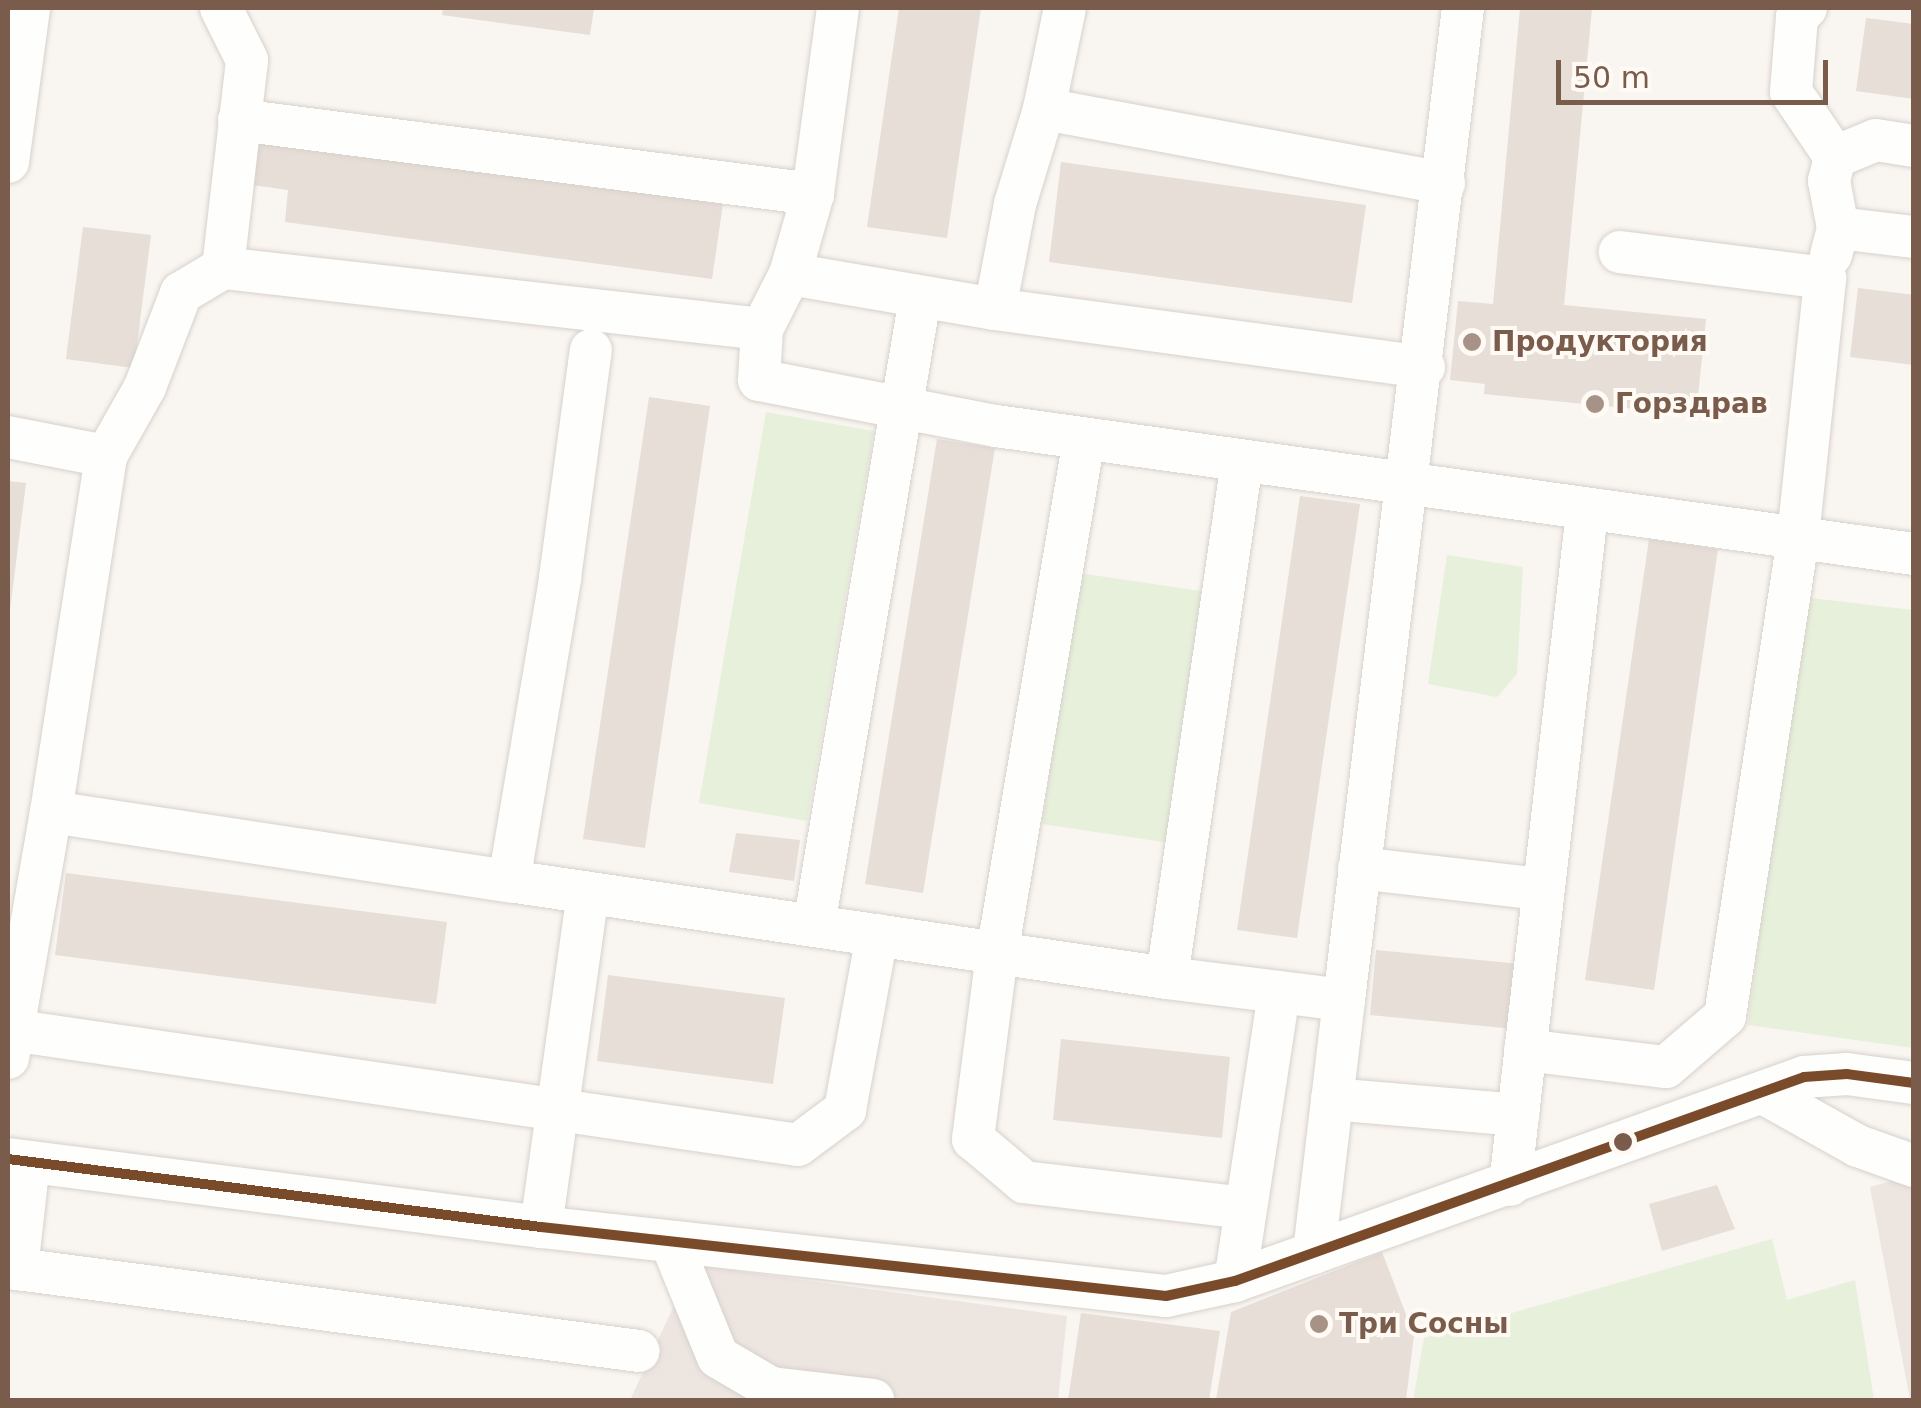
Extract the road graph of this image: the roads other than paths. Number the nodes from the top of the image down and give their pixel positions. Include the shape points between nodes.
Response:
1 (28, 8) edge
2 (221, 8) edge
3 (838, 8) edge
4 (1065, 8) edge
5 (1463, 8) edge
6 (1806, 8) edge
7 (1044, 109) junction
8 (239, 120) junction
9 (1914, 146) edge
10 (1835, 157) junction
11 (8, 162) edge
12 (1444, 183) junction
13 (813, 194) junction
14 (1838, 228) junction
15 (1914, 238) edge
16 (1620, 252) dead end
17 (223, 268) junction
18 (790, 274) junction
19 (1825, 278) junction
20 (920, 298) junction
21 (995, 309) junction
22 (762, 329) junction
23 (591, 350) dead end
24 (1424, 367) junction
25 (902, 408) junction
26 (8, 437) edge
27 (1084, 439) junction
28 (106, 456) junction
29 (1242, 462) junction
30 (1404, 485) junction
31 (1587, 512) junction
32 (1798, 537) junction
33 (1914, 554) edge
34 (51, 812) junction
35 (1358, 868) junction
36 (509, 881) junction
37 (1540, 889) junction
38 (588, 894) junction
39 (814, 925) junction
40 (877, 935) junction
41 (997, 954) junction
42 (1167, 978) junction
43 (1279, 992) junction
44 (1344, 1000) junction
45 (9, 1044) edge
46 (1526, 1050) junction
47 (1914, 1083) edge
48 (1763, 1092) junction
49 (1332, 1099) junction
50 (557, 1108) junction
51 (1518, 1114) junction
52 (18, 1160) edge
53 (1914, 1166) edge
54 (1510, 1185) junction
55 (1244, 1208) junction
56 (540, 1227) junction
57 (671, 1242) junction
58 (1314, 1253) junction
59 (12, 1269) edge
60 (1235, 1282) junction
61 (639, 1350) dead end
62 (820, 1397) edge
63 (873, 1400) edge

1 - 11 street
2 - 8 street via 247,60
3 - 13 street
4 - 7 street
5 - 12 street
6 - 10 street via 1798,16 1791,92
7 - 12 street
7 - 21 street via 1015,204
8 - 13 street
8 - 17 street
9 - 10 street via 1876,140
10 - 14 street via 1828,181
12 - 24 street
13 - 18 street
14 - 15 street
14 - 19 street
16 - 19 street
17 - 22 street
17 - 28 street via 180,292 145,387
18 - 20 street
18 - 22 street
19 - 32 street
20 - 21 street
20 - 25 street
21 - 24 street
22 - 25 street via 760,380
23 - 36 street
24 - 30 street
25 - 27 street
25 - 39 street
26 - 28 street
27 - 29 street
27 - 41 street
28 - 34 street
29 - 30 street
29 - 42 street
30 - 31 street
30 - 35 street
31 - 32 street
31 - 37 street
32 - 33 street
32 - 46 street via 1725,1016 1666,1066
34 - 36 street
34 - 45 street
35 - 37 street
35 - 44 street
36 - 38 street
37 - 46 street
38 - 39 street
38 - 50 street
39 - 40 street
40 - 41 street
40 - 50 street via 846,1110 798,1145
41 - 42 street
41 - 55 street via 974,1139 1024,1182
42 - 43 street
43 - 44 street
43 - 55 street
44 - 49 street
45 - 50 street
46 - 51 street
47 - 48 street via 1847,1074 1804,1078
48 - 53 street via 1858,1146
48 - 54 street
49 - 51 street
49 - 58 street
50 - 56 street
51 - 54 street
52 - 56 street
52 - 59 street
54 - 58 street
55 - 60 street
56 - 57 street
57 - 60 street via 1166,1296
57 - 62 street via 718,1357 771,1388
58 - 60 street
59 - 61 street
62 - 63 street

